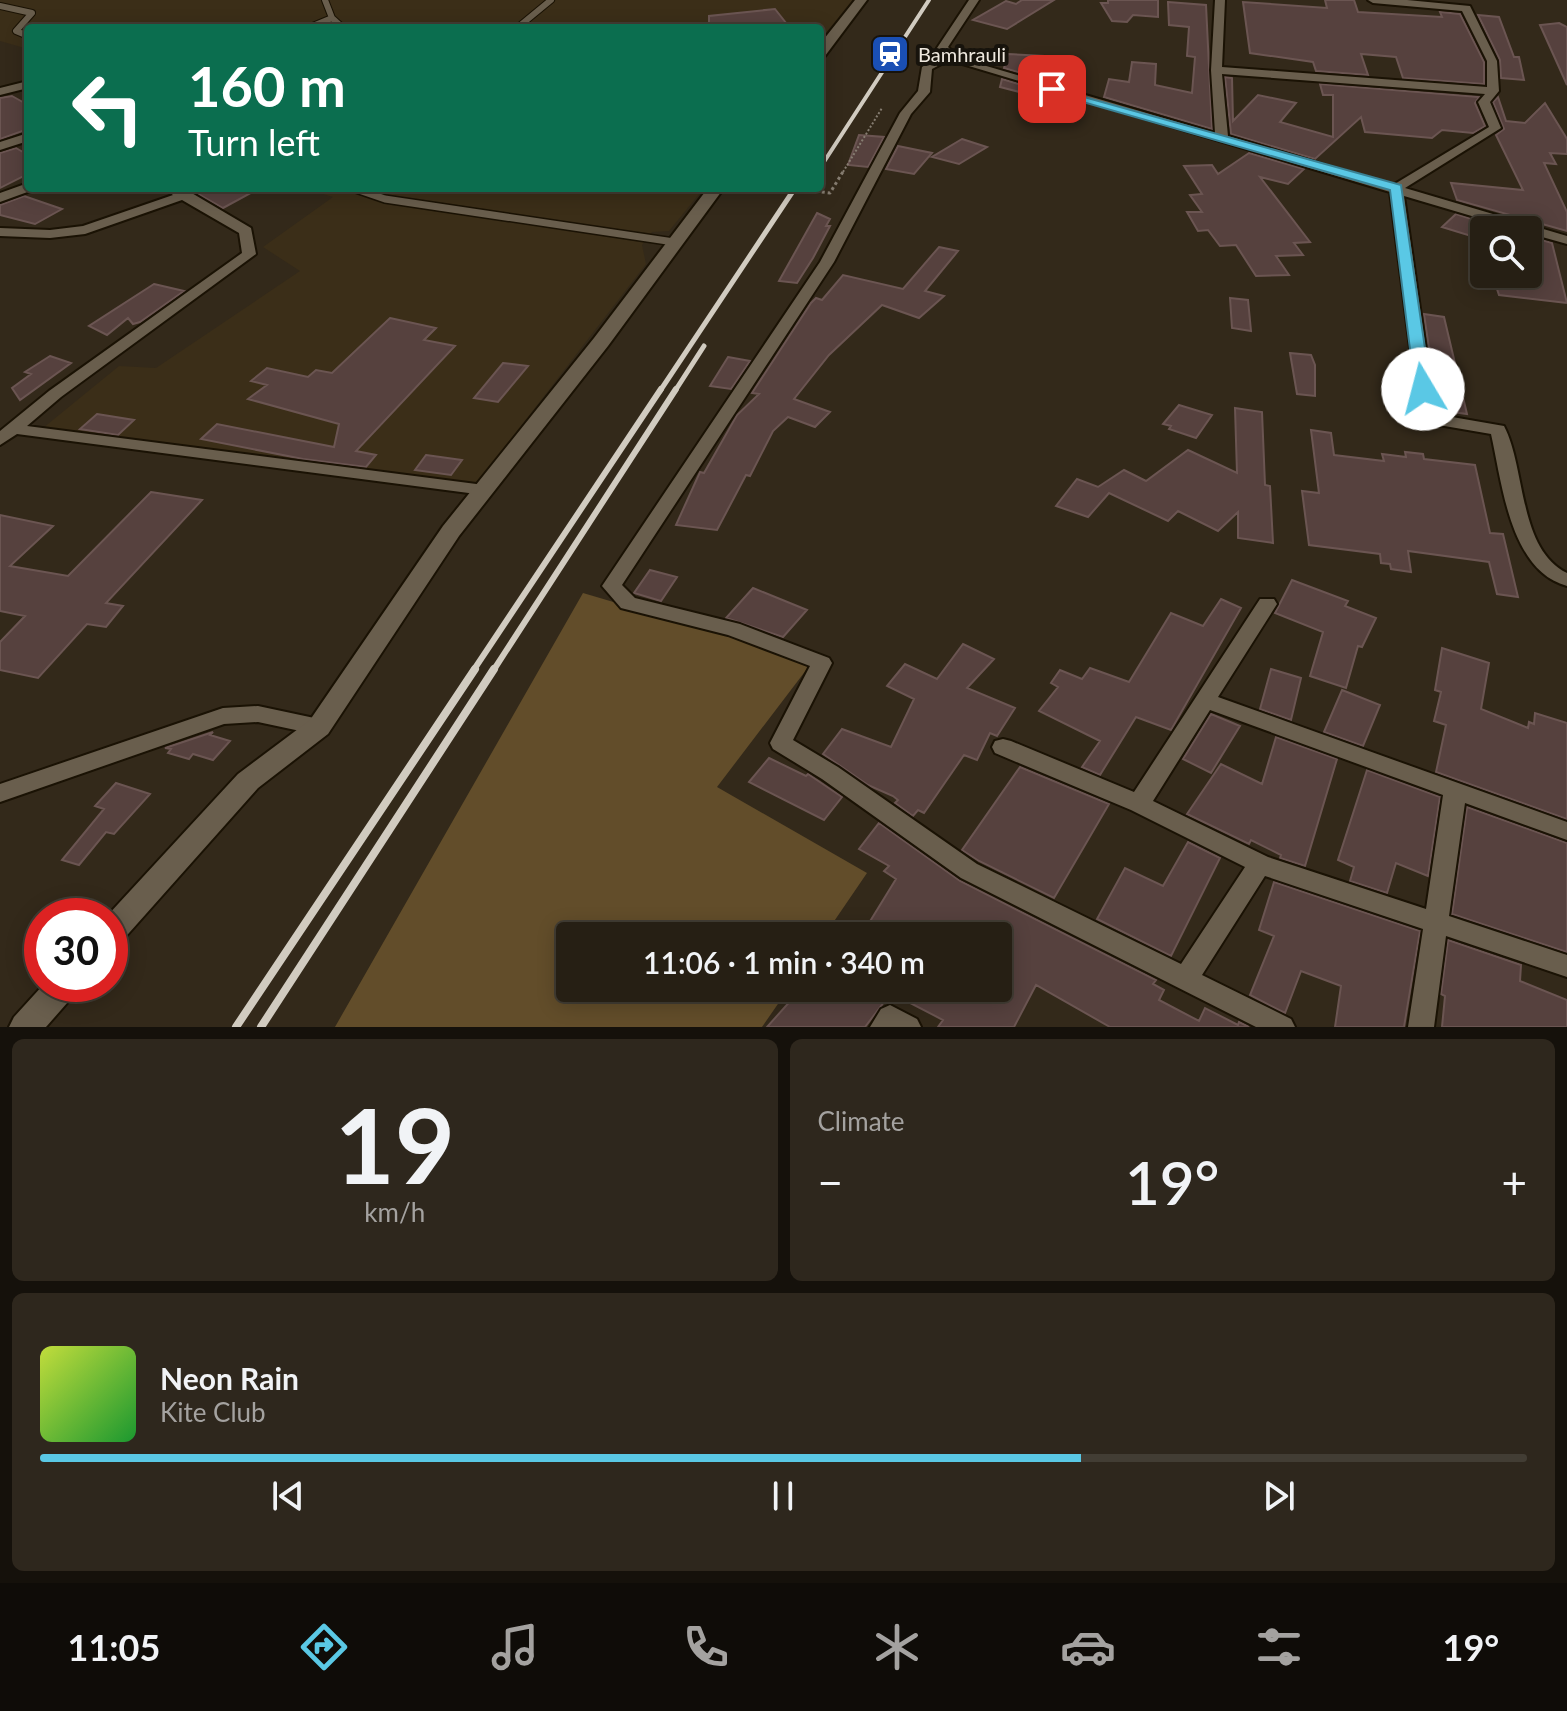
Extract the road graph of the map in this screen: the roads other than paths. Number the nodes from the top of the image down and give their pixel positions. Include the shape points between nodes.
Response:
1 (325, 0) edge
2 (551, 0) edge
3 (861, 0) edge
4 (974, 0) edge
5 (1220, 0) edge
6 (1373, 0) edge
7 (0, 6) edge
8 (332, 18) junction
9 (318, 24) edge
10 (339, 24) edge
11 (522, 24) edge
12 (24, 34) edge
13 (824, 48) edge
14 (950, 55) junction
15 (1216, 70) junction
16 (24, 85) edge
17 (1493, 91) junction
18 (0, 92) edge
19 (24, 138) edge
20 (1222, 140) junction
21 (0, 146) edge
22 (1396, 188) junction
23 (24, 189) edge
24 (175, 192) edge
25 (179, 192) edge
26 (365, 192) edge
27 (713, 192) edge
28 (0, 198) edge
29 (0, 232) edge
30 (1567, 240) edge
31 (674, 242) junction
32 (6, 435) edge
33 (484, 490) junction
34 (1567, 580) edge
35 (1267, 604) dead end
36 (1207, 701) junction
37 (319, 727) junction
38 (1003, 747) dead end
39 (1455, 791) junction
40 (0, 793) edge
41 (1139, 804) junction
42 (1567, 831) edge
43 (1260, 864) junction
44 (128, 913) edge
45 (1438, 921) junction
46 (1567, 966) edge
47 (1186, 978) junction
48 (48, 1002) edge
49 (25, 1027) edge
50 (883, 1027) edge
51 (908, 1027) edge
52 (1282, 1027) edge
53 (1421, 1027) edge

1 - 8 lane
2 - 11 lane
3 - 13 main road
4 - 14 street via 942,48
5 - 15 street
6 - 17 street via 1466,8 1492,61
7 - 12 lane via 32,13 16,31
8 - 9 lane
8 - 10 lane
14 - 20 street
14 - 47 street via 927,67 924,92 906,113 827,262 612,586 628,603 733,629 822,663 781,743 969,871
15 - 17 street
15 - 20 street
16 - 18 street
17 - 22 street via 1484,102 1495,128
19 - 21 street
20 - 22 street
22 - 30 street
22 - 34 street via 1427,418 1498,430 1529,540 1539,561
23 - 28 street
24 - 29 street via 85,230
25 - 32 street via 246,231 249,254
26 - 31 lane
27 - 31 main road
31 - 33 main road
32 - 33 street
33 - 37 main road
35 - 36 street
36 - 39 street
36 - 41 street
37 - 40 street via 258,714 223,716
37 - 44 main road via 248,781
38 - 41 street
39 - 42 street
39 - 45 street
41 - 43 street
43 - 45 street
43 - 47 street
45 - 46 street
45 - 53 street
47 - 52 street
48 - 49 main road
50 - 51 street via 890,1017

